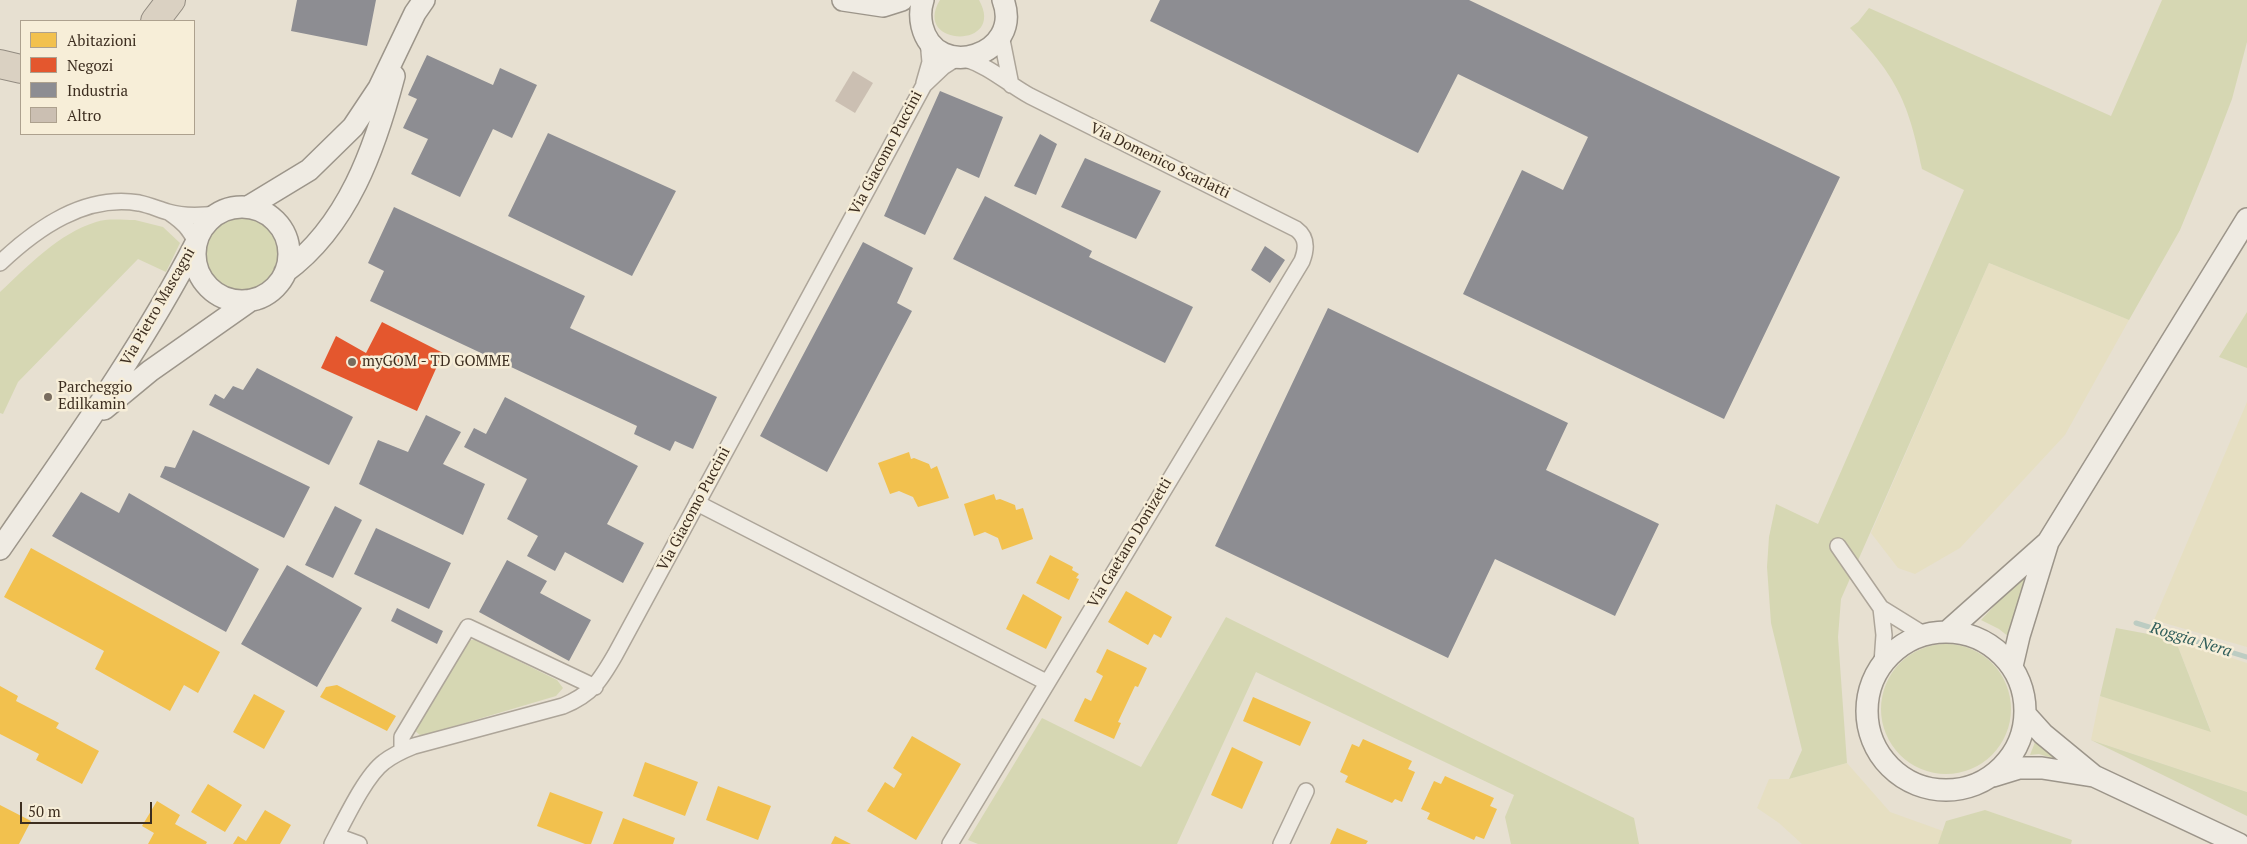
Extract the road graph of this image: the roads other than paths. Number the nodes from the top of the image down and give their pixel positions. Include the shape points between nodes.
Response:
1 (172, 0) edge
2 (424, 0) edge
3 (842, 0) edge
4 (923, 0) edge
5 (1005, 2) edge
6 (892, 3) edge
7 (156, 20) edge
8 (404, 34) junction
9 (1001, 35) junction
10 (925, 36) junction
11 (960, 58) junction
12 (0, 64) edge
13 (20, 69) edge
14 (924, 85) junction
15 (1011, 86) junction
16 (248, 207) junction
17 (169, 212) junction
18 (217, 214) junction
19 (2247, 220) edge
20 (1305, 241) joint
21 (196, 243) junction
22 (0, 263) edge
23 (285, 272) junction
24 (251, 300) junction
25 (88, 422) junction
26 (697, 503) junction
27 (2048, 542) junction
28 (1838, 546) dead end
29 (0, 550) edge
30 (1881, 608) junction
31 (1948, 631) junction
32 (1923, 634) junction
33 (1882, 662) junction
34 (2012, 666) junction
35 (1046, 682) junction
36 (595, 686) junction
37 (2025, 714) junction
38 (400, 752) junction
39 (1990, 776) junction
40 (2094, 776) junction
41 (1306, 791) dead end
42 (334, 840) edge
43 (358, 844) edge
44 (950, 844) edge
45 (1282, 844) edge
46 (2239, 844) edge

1 - 7 highway
2 - 8 main road
3 - 6 main road
4 - 10 main road via 920,19
5 - 9 main road via 1006,16
6 - 10 main road
8 - 16 main road via 379,88 353,127 309,170
8 - 23 main road via 386,105 361,174 335,221 304,258
9 - 11 main road via 982,54
9 - 15 street
10 - 11 main road via 936,49
10 - 14 street via 930,62
11 - 14 street, Via Giacomo Puccini via 943,67
11 - 15 street, Via Domenico Scarlatti via 983,64
12 - 13 highway
14 - 26 street, Via Giacomo Puccini
15 - 20 street, Via Domenico Scarlatti via 1296,229
16 - 18 main road via 236,207
16 - 23 main road via 273,218 282,230 288,243 289,258
17 - 18 street via 195,216
17 - 21 street via 191,230
17 - 22 street via 126,202 89,205 57,219
18 - 21 main road via 204,226
19 - 27 main road
20 - 35 street, Via Gaetano Donizetti via 1302,260
21 - 24 main road via 195,259 199,274 208,287 235,301
21 - 25 main road, Via Pietro Mascagni via 152,324
23 - 24 main road via 265,295
24 - 25 main road, Via Pietro Mascagni via 150,371
25 - 29 main road, Via Pietro Mascagni
26 - 35 street
26 - 36 street, Via Giacomo Puccini
27 - 31 main road
27 - 34 main road
28 - 30 street
30 - 32 street
30 - 33 street
31 - 32 main road
31 - 34 main road via 1973,636 1995,648
32 - 33 main road via 1900,645
33 - 39 main road via 1871,685 1866,710 1870,734 1880,756 1898,774 1919,786 1944,790 1968,787
34 - 37 main road via 2022,689
35 - 44 street, Via Gaetano Donizetti
36 - 38 street, Via Giacomo Puccini via 563,706
36 - 38 street via 468,627 402,737
37 - 39 main road via 2020,738 2008,760
37 - 40 main road via 2043,734
38 - 42 street, Via Giacomo Puccini via 382,763 369,780
39 - 40 main road via 2019,768
40 - 46 main road
41 - 45 street
42 - 43 street

